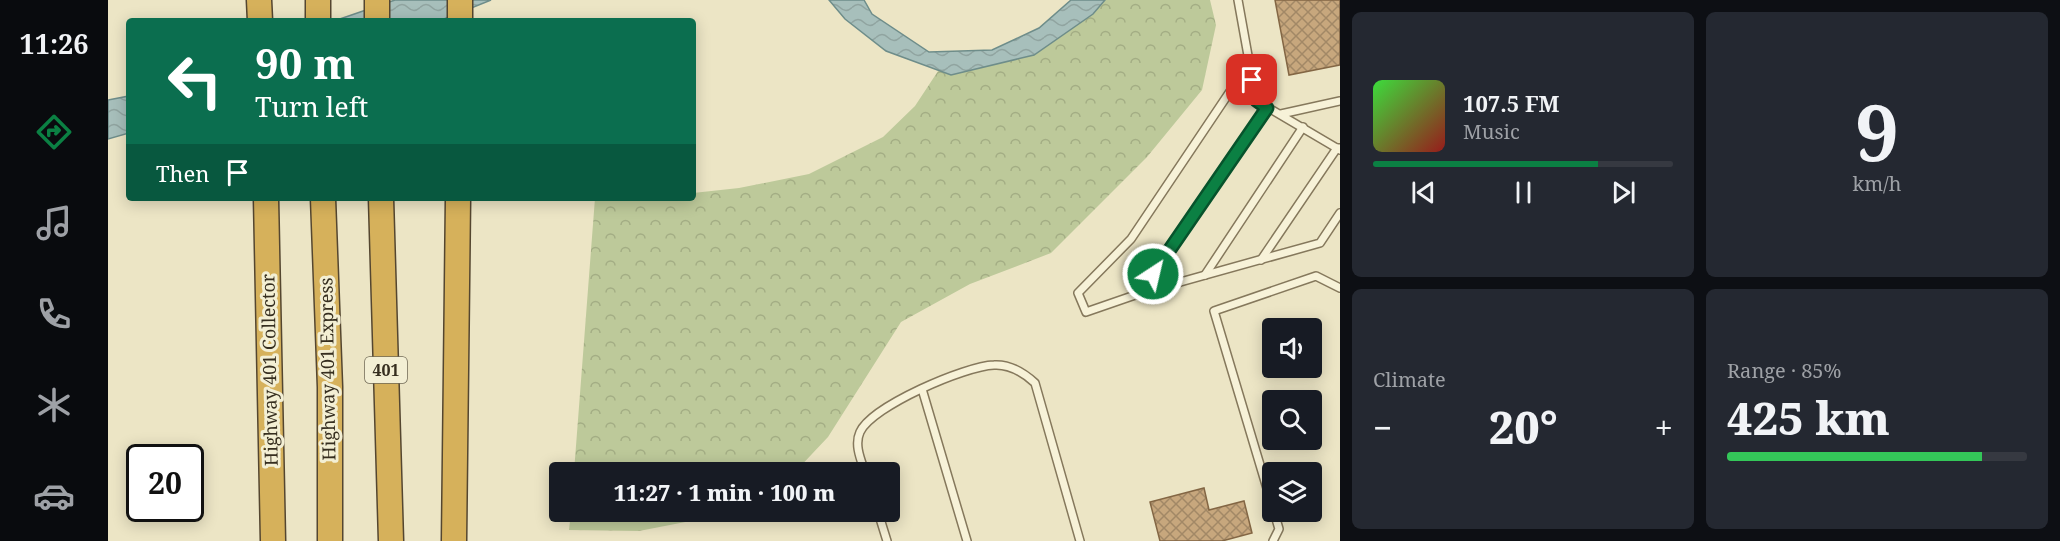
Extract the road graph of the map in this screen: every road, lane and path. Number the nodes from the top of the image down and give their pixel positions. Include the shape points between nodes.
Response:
1 (259, 0) edge
2 (318, 0) edge
3 (376, 0) edge
4 (460, 0) edge
5 (1238, 0) edge
6 (260, 18) edge
7 (318, 18) edge
8 (377, 18) edge
9 (460, 18) edge
10 (1256, 100) junction
11 (1340, 101) edge
12 (1267, 108) junction
13 (1281, 114) junction
14 (1303, 127) junction
15 (1339, 149) edge
16 (266, 201) edge
17 (323, 201) edge
18 (381, 201) edge
19 (458, 201) edge
20 (1340, 213) edge
21 (1261, 260) junction
22 (1205, 276) junction
23 (1340, 288) edge
24 (1141, 293) junction
25 (922, 389) junction
26 (863, 462) edge
27 (1262, 472) edge
28 (881, 522) edge
29 (1278, 522) edge
30 (273, 541) edge
31 (330, 541) edge
32 (390, 541) edge
33 (454, 541) edge
34 (887, 541) edge
35 (967, 541) edge
36 (1080, 541) edge
37 (1273, 541) edge

1 - 6 highway
2 - 7 highway
3 - 8 highway
4 - 9 highway
5 - 10 lane
10 - 12 lane
10 - 24 lane via 1233,87 1131,239 1078,293 1086,312
11 - 13 lane
12 - 13 lane
12 - 24 lane
13 - 14 lane
14 - 15 lane
14 - 22 lane
15 - 21 lane
16 - 30 highway, Highway 401 Collector
17 - 31 highway, Highway 401 Express via 330,387
18 - 32 highway, 401
19 - 33 highway
20 - 21 lane via 1320,243
21 - 22 lane
22 - 24 lane
23 - 27 lane via 1316,276 1214,311
25 - 26 lane via 883,409 865,424 857,445
25 - 35 lane
25 - 36 lane via 995,364 1021,372 1035,383
28 - 34 lane
29 - 37 lane via 1280,529

